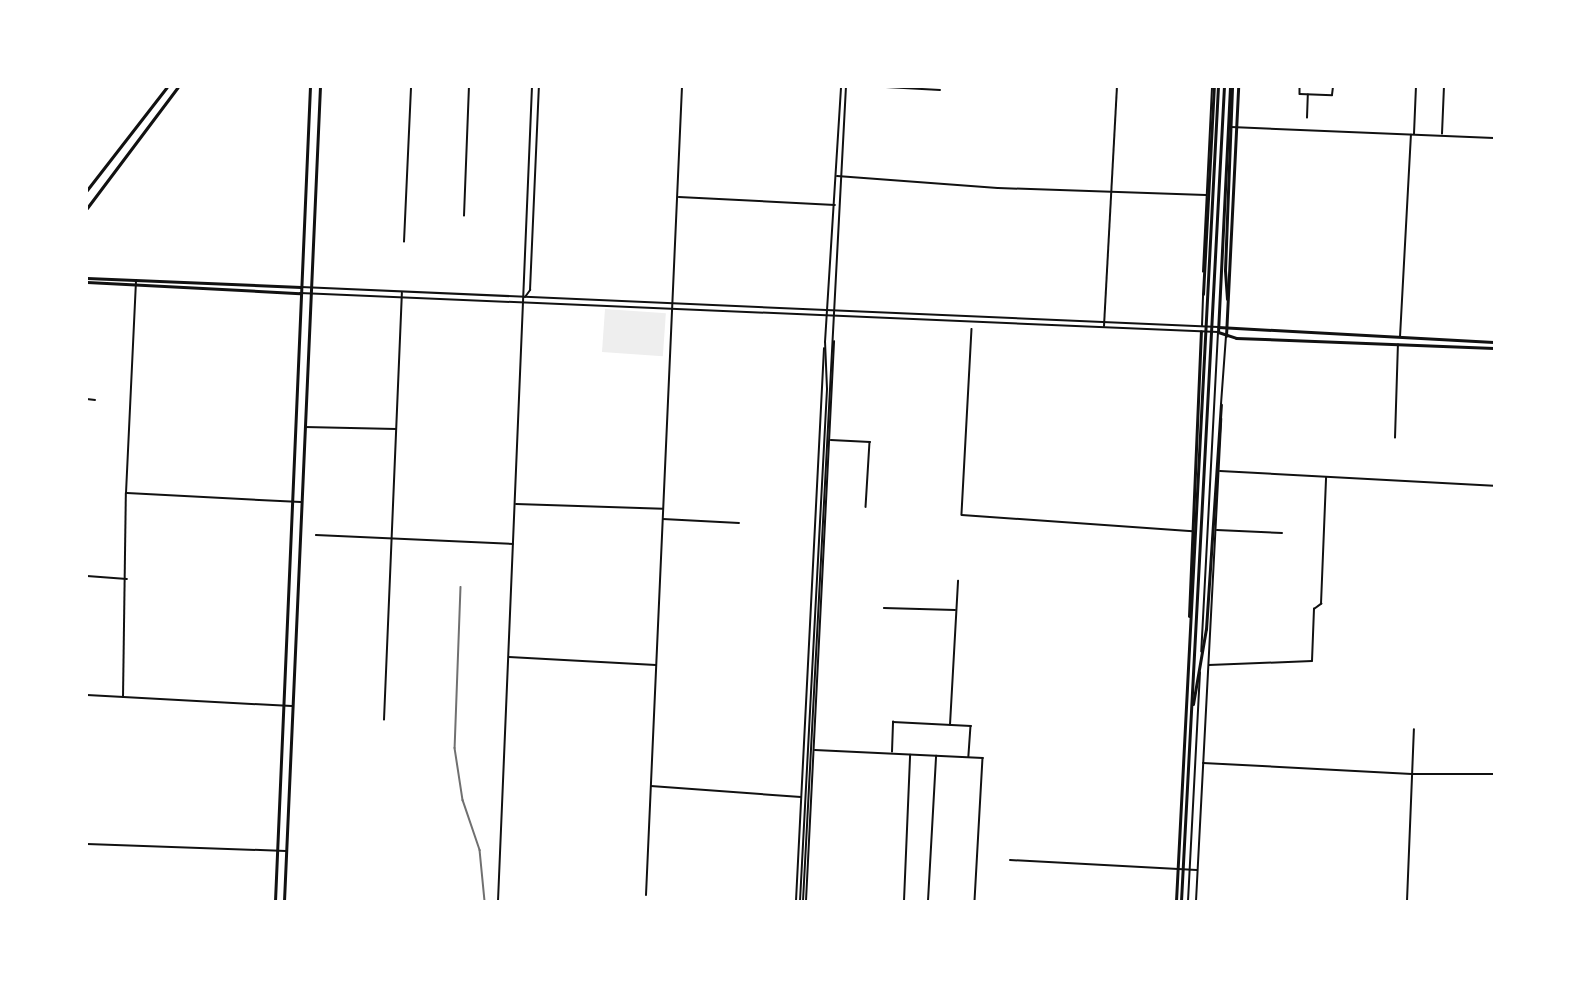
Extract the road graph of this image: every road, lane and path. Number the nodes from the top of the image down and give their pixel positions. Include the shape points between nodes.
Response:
1 (166, 87) edge
2 (178, 87) edge
3 (310, 87) edge
4 (320, 87) edge
5 (411, 87) edge
6 (469, 87) edge
7 (532, 87) edge
8 (538, 87) edge
9 (682, 87) edge
10 (841, 87) edge
11 (846, 87) edge
12 (886, 87) edge
13 (1117, 87) edge
14 (1215, 87) edge
15 (1224, 87) edge
16 (1231, 87) edge
17 (1238, 87) edge
18 (1300, 87) edge
19 (1333, 87) edge
20 (1416, 87) edge
21 (1444, 87) edge
22 (940, 90) dead end
23 (1308, 94) junction
24 (1307, 118) dead end
25 (1228, 127) junction
26 (1238, 128) junction
27 (1413, 135) junction
28 (1442, 136) junction
29 (1494, 138) edge
30 (839, 177) junction
31 (87, 190) edge
32 (1111, 191) junction
33 (1206, 195) junction
34 (1225, 195) junction
35 (678, 197) junction
36 (835, 205) junction
37 (87, 208) edge
38 (464, 216) dead end
39 (404, 242) dead end
40 (87, 280) edge
41 (136, 282) junction
42 (300, 287) junction
43 (311, 290) junction
44 (300, 293) junction
45 (402, 294) junction
46 (1203, 294) junction
47 (525, 299) junction
48 (1227, 299) junction
49 (672, 306) junction
50 (829, 309) junction
51 (837, 309) junction
52 (826, 316) junction
53 (836, 317) junction
54 (1104, 324) junction
55 (1218, 327) junction
56 (972, 329) dead end
57 (1202, 329) junction
58 (1226, 330) junction
59 (1218, 332) junction
60 (1226, 336) junction
61 (1400, 338) junction
62 (825, 342) junction
63 (1494, 342) edge
64 (1398, 344) junction
65 (1494, 348) edge
66 (87, 399) edge
67 (95, 400) dead end
68 (1221, 404) junction
69 (304, 427) junction
70 (397, 429) junction
71 (1395, 438) dead end
72 (829, 440) junction
73 (1220, 471) junction
74 (1326, 476) junction
75 (1494, 486) edge
76 (126, 493) junction
77 (292, 502) junction
78 (301, 502) junction
79 (516, 504) junction
80 (866, 507) dead end
81 (663, 509) junction
82 (663, 519) junction
83 (739, 523) dead end
84 (1208, 529) junction
85 (1216, 530) junction
86 (1282, 533) dead end
87 (316, 535) dead end
88 (392, 538) junction
89 (514, 544) junction
90 (87, 576) edge
91 (127, 579) junction
92 (958, 581) dead end
93 (884, 608) dead end
94 (956, 610) junction
95 (1190, 630) junction
96 (509, 657) junction
97 (656, 665) junction
98 (1209, 665) junction
99 (87, 695) edge
100 (123, 697) junction
101 (283, 706) junction
102 (292, 706) junction
103 (1191, 715) junction
104 (384, 720) dead end
105 (950, 725) junction
106 (1414, 729) dead end
107 (812, 749) junction
108 (892, 753) junction
109 (910, 754) junction
110 (937, 755) junction
111 (969, 757) junction
112 (1203, 763) junction
113 (1412, 774) junction
114 (1494, 774) edge
115 (651, 786) junction
116 (801, 796) junction
117 (87, 844) edge
118 (277, 851) junction
119 (286, 851) junction
120 (1010, 860) dead end
121 (1190, 870) junction
122 (1197, 870) junction
123 (646, 895) dead end
124 (274, 901) edge
125 (284, 901) edge
126 (498, 901) edge
127 (801, 901) edge
128 (904, 901) edge
129 (928, 901) edge
130 (975, 901) edge
131 (1176, 901) edge
132 (1181, 901) edge
133 (1188, 901) edge
134 (1196, 901) edge
135 (1407, 901) edge

1 - 31 main road
2 - 37 main road
3 - 42 main road
4 - 43 main road
5 - 39 street
6 - 38 street
7 - 47 street
8 - 47 street via 530,290
9 - 35 street
10 - 30 street
11 - 30 street
12 - 22 street
13 - 32 street
14 - 33 street
14 - 46 main road
14 - 95 main road
15 - 103 main road
16 - 25 main road
16 - 48 main road
17 - 26 main road
18 - 23 street via 1300,94
19 - 23 street via 1332,95
20 - 27 street
21 - 28 street
23 - 24 street
25 - 26 street
25 - 34 main road
26 - 27 street
26 - 48 main road
27 - 28 street
27 - 61 street
28 - 29 street
30 - 32 street
30 - 36 street
30 - 51 street
32 - 33 street
32 - 54 street
33 - 34 street
33 - 46 street
34 - 55 main road
35 - 36 street
35 - 49 street
36 - 50 street
40 - 41 main road
41 - 42 main road
41 - 44 main road
41 - 76 street
42 - 43 street
42 - 44 main road
43 - 44 street
43 - 45 street
43 - 69 main road
44 - 77 main road
45 - 47 street
45 - 70 street
46 - 57 street
47 - 49 street
47 - 79 street
48 - 58 main road
49 - 50 street
49 - 52 street
49 - 81 street
50 - 51 street
50 - 52 street
51 - 53 street
51 - 54 street
52 - 53 street
52 - 62 street
53 - 54 street
53 - 72 street
54 - 57 street
55 - 57 street
55 - 58 main road
55 - 59 main road
56 - 84 street via 962,515
57 - 59 street
57 - 95 main road via 1188,581
58 - 60 main road
58 - 61 main road
59 - 60 main road
59 - 84 street
60 - 64 main road
60 - 68 street
61 - 63 main road
62 - 116 street
62 - 127 street via 827,389
64 - 65 main road
64 - 71 street
66 - 67 street
68 - 73 street
68 - 103 main road via 1205,635
69 - 70 street
69 - 78 main road
70 - 88 street
72 - 80 street via 870,442
72 - 107 street
73 - 74 street
73 - 85 street
74 - 75 street
74 - 98 street via 1321,604 1314,609 1312,661
76 - 77 street
76 - 91 street
77 - 78 street
77 - 101 main road
78 - 102 main road
79 - 81 street
79 - 89 street
81 - 82 street
82 - 83 street
82 - 97 street
84 - 121 street
85 - 86 street
85 - 98 street
87 - 88 street
88 - 89 street
88 - 104 street
89 - 96 street
90 - 91 street
91 - 100 street
92 - 94 street
93 - 94 street
94 - 105 street
95 - 131 main road
96 - 97 street
96 - 126 street
97 - 115 street
98 - 112 street
99 - 100 street
100 - 101 street
101 - 102 street
101 - 118 main road
102 - 119 main road
103 - 132 main road
105 - 108 street via 893,722
105 - 111 street via 971,726
106 - 113 street
107 - 108 street
107 - 127 street
108 - 109 street
109 - 110 street
109 - 128 street
110 - 111 street
110 - 129 street
111 - 130 street via 983,758
112 - 113 street
112 - 122 street
113 - 114 street
113 - 135 street
115 - 116 street
115 - 123 street
116 - 127 street
117 - 118 street
118 - 119 street
118 - 124 main road
119 - 125 main road
120 - 121 street
121 - 122 street
121 - 133 street
122 - 134 street

